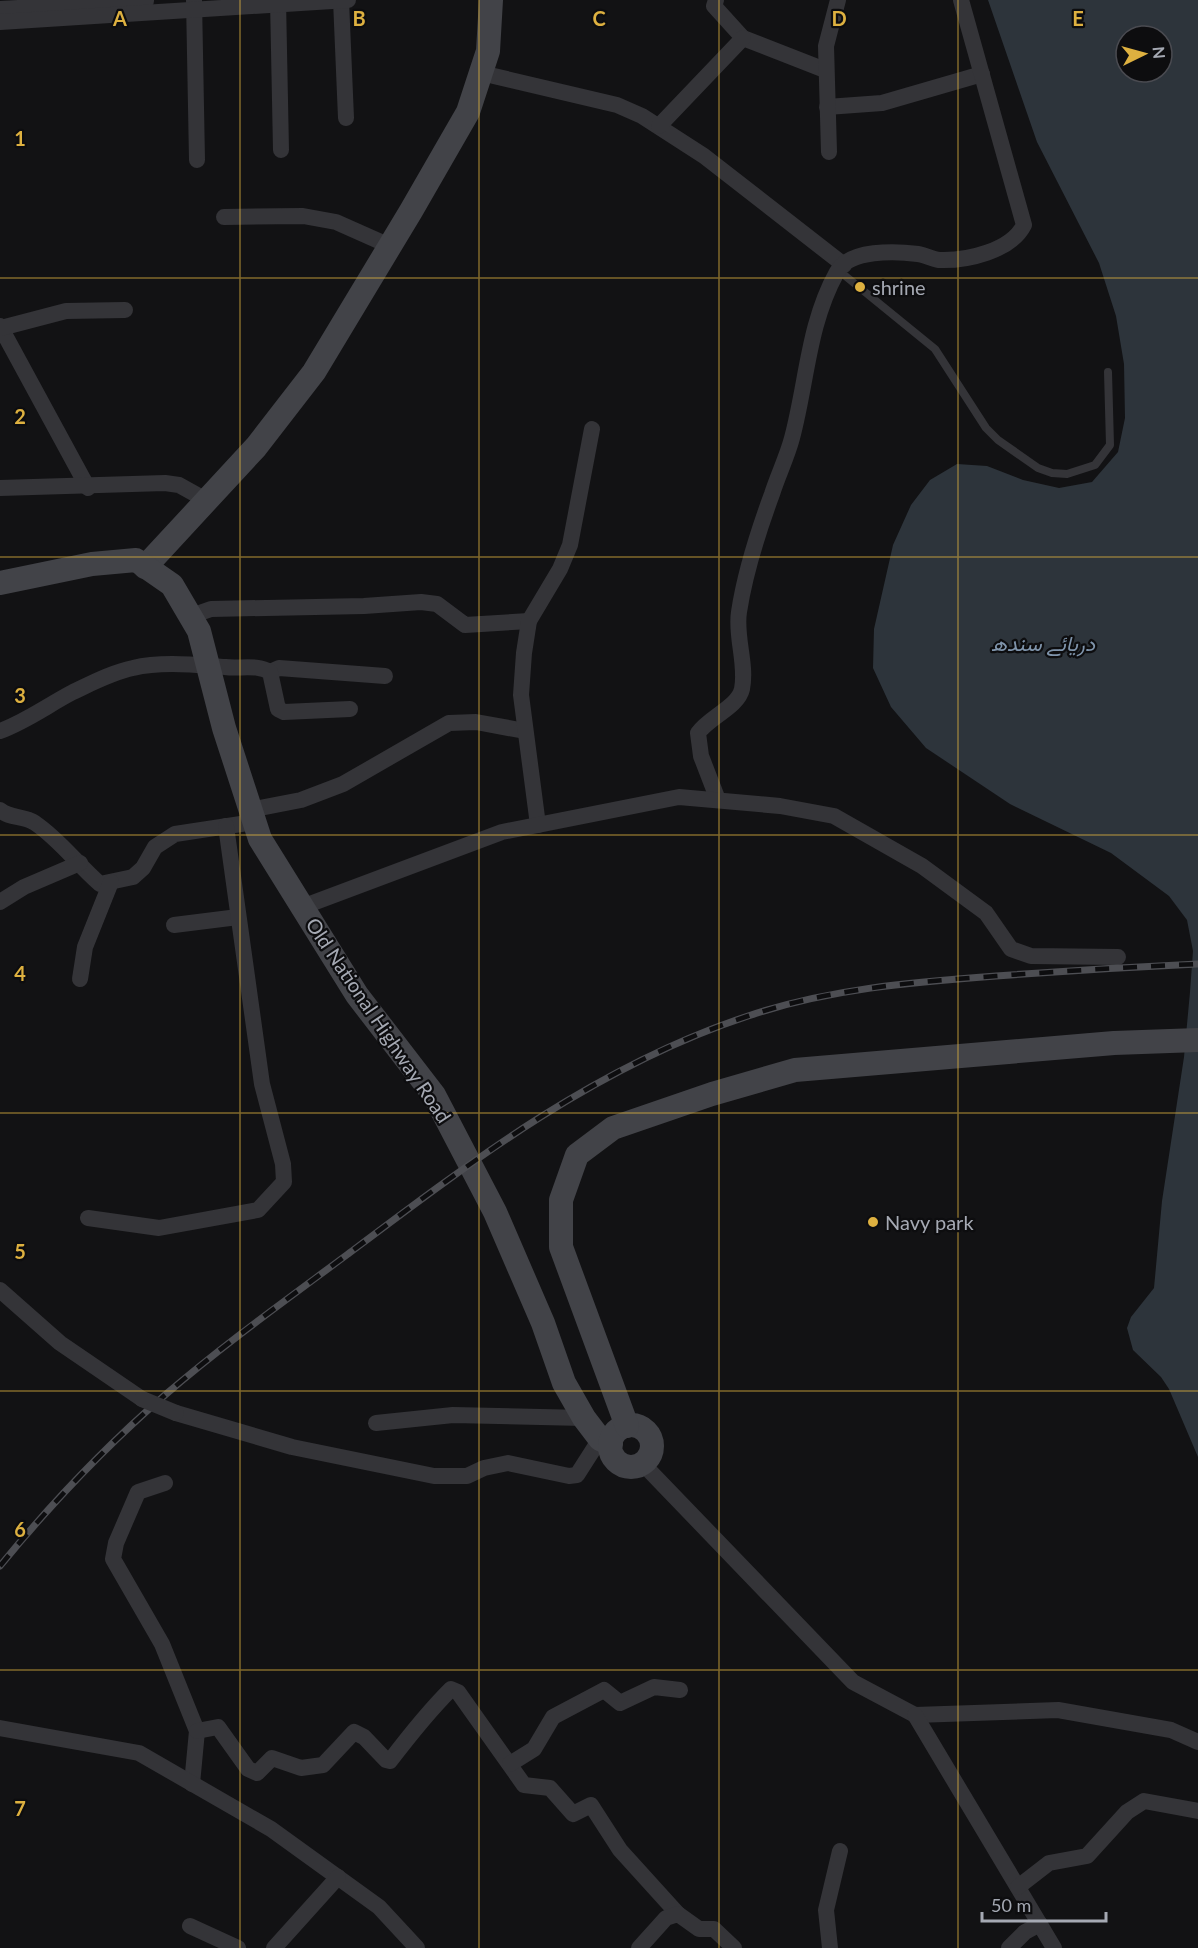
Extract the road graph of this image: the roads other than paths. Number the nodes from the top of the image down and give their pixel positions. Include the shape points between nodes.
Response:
1 (160, 0) edge
2 (341, 0) edge
3 (348, 0) edge
4 (491, 0) edge
5 (716, 0) edge
6 (838, 0) edge
7 (961, 0) edge
8 (277, 2) edge
9 (194, 4) edge
10 (0, 9) edge
11 (0, 22) edge
12 (743, 38) junction
13 (825, 70) junction
14 (481, 73) junction
15 (982, 74) junction
16 (827, 107) junction
17 (346, 118) dead end
18 (659, 126) junction
19 (281, 150) dead end
20 (829, 152) dead end
21 (197, 160) dead end
22 (224, 217) dead end
23 (390, 246) junction
24 (841, 268) junction
25 (125, 310) dead end
26 (0, 327) edge
27 (1108, 372) dead end
28 (592, 429) dead end
29 (0, 488) edge
30 (88, 488) junction
31 (206, 500) junction
32 (145, 567) junction
33 (0, 583) edge
34 (191, 616) junction
35 (529, 621) junction
36 (208, 666) junction
37 (270, 672) junction
38 (385, 676) dead end
39 (350, 709) dead end
40 (0, 731) edge
41 (525, 731) junction
42 (718, 800) junction
43 (0, 810) edge
44 (252, 816) junction
45 (538, 825) junction
46 (226, 826) junction
47 (80, 863) junction
48 (111, 882) junction
49 (0, 902) edge
50 (302, 906) junction
51 (238, 916) junction
52 (174, 925) dead end
53 (1118, 957) dead end
54 (81, 979) dead end
55 (1198, 1040) edge
56 (88, 1218) dead end
57 (0, 1290) edge
58 (584, 1418) junction
59 (376, 1423) dead end
60 (612, 1436) junction
61 (643, 1464) junction
62 (165, 1483) dead end
63 (680, 1690) dead end
64 (915, 1715) junction
65 (0, 1728) edge
66 (197, 1731) junction
67 (1198, 1742) edge
68 (510, 1764) junction
69 (192, 1784) junction
70 (1198, 1811) edge
71 (840, 1851) dead end
72 (338, 1877) junction
73 (1018, 1887) junction
74 (678, 1914) junction
75 (1040, 1924) junction
76 (190, 1926) dead end
77 (238, 1948) edge
78 (274, 1948) edge
79 (417, 1948) edge
80 (639, 1948) edge
81 (734, 1948) edge
82 (830, 1948) edge
83 (1009, 1948) edge
84 (1054, 1948) edge

1 - 10 street
2 - 3 street
2 - 8 street
2 - 17 street
4 - 14 main road via 488,51
5 - 12 street via 714,6
6 - 13 street via 826,46
7 - 15 street
8 - 9 street
8 - 19 street
9 - 11 street
9 - 21 street
12 - 13 street
12 - 18 street
13 - 16 street
14 - 18 street via 617,105
14 - 23 main road via 468,112
15 - 16 street via 882,103
15 - 24 street via 1024,225 1019,235 996,249 972,256 939,260 919,254 885,252 862,255
16 - 20 street
18 - 24 street via 704,156
22 - 23 street via 303,216 336,222
23 - 31 main road via 314,372 256,447
24 - 27 lane via 934,349 986,428 1038,468 1067,474 1095,465 1110,445
24 - 42 street via 809,347 792,439 749,567 738,615 742,690 731,705 707,720 698,733 701,756
25 - 26 street via 66,311
26 - 30 street
28 - 35 street via 570,545
29 - 30 street
30 - 31 street via 179,484
31 - 32 main road
32 - 33 main road, Old National Highway Road via 136,560 92,564
32 - 34 main road, Old National Highway Road via 172,585
34 - 35 street via 211,609 421,602 437,604 465,625
34 - 36 main road, Old National Highway Road via 200,631
35 - 41 street via 521,695
36 - 37 street via 262,667
36 - 40 street via 133,668 72,693 23,723
36 - 44 main road, Old National Highway Road
37 - 38 street via 279,668
37 - 39 street via 274,698 278,709 284,712
41 - 44 street via 476,722 449,723 343,784
41 - 45 street
42 - 45 street via 679,797
42 - 53 street via 834,816 922,866 986,913 1007,945 1020,953
43 - 47 street via 32,820
44 - 46 street
44 - 50 main road, Old National Highway Road via 260,839
45 - 50 street via 502,832
46 - 48 street via 175,834 155,847 133,877
46 - 51 street
47 - 48 street via 100,884
47 - 49 street
48 - 54 street via 85,948
50 - 58 main road, Old National Highway Road via 357,995 434,1095 451,1125 495,1212 564,1383
51 - 52 street
51 - 56 street via 262,1084 284,1182 258,1210 159,1228
55 - 60 main road via 1114,1043 795,1070 613,1128 577,1155 561,1200 561,1247
57 - 60 street, bridge via 60,1343 142,1399 292,1447 434,1476 467,1476 508,1463 569,1476 576,1475
58 - 59 street via 453,1415
58 - 60 main road, Old National Highway Road
60 - 61 main road via 613,1457 623,1466
60 - 61 main road via 642,1429 652,1442 652,1450
61 - 64 street via 853,1683
62 - 66 street via 138,1492 113,1559 162,1644
63 - 68 street via 654,1687 620,1703 604,1690 553,1717 534,1749
64 - 67 street via 1058,1710 1171,1730
64 - 73 street
65 - 69 street via 139,1753
66 - 68 street via 218,1727 248,1769 257,1773 272,1758 301,1768 323,1765 354,1732 390,1761 451,1689 458,1692
66 - 69 street
68 - 74 street via 524,1785 550,1788 573,1814 591,1805 620,1850
69 - 72 street via 272,1829
70 - 73 street via 1144,1801 1121,1817 1087,1856 1049,1863
71 - 82 street via 826,1910
72 - 78 street
72 - 79 street via 379,1907
73 - 75 street
74 - 80 street via 666,1918
74 - 81 street via 699,1929 714,1929
75 - 83 street
75 - 84 street
76 - 77 street

